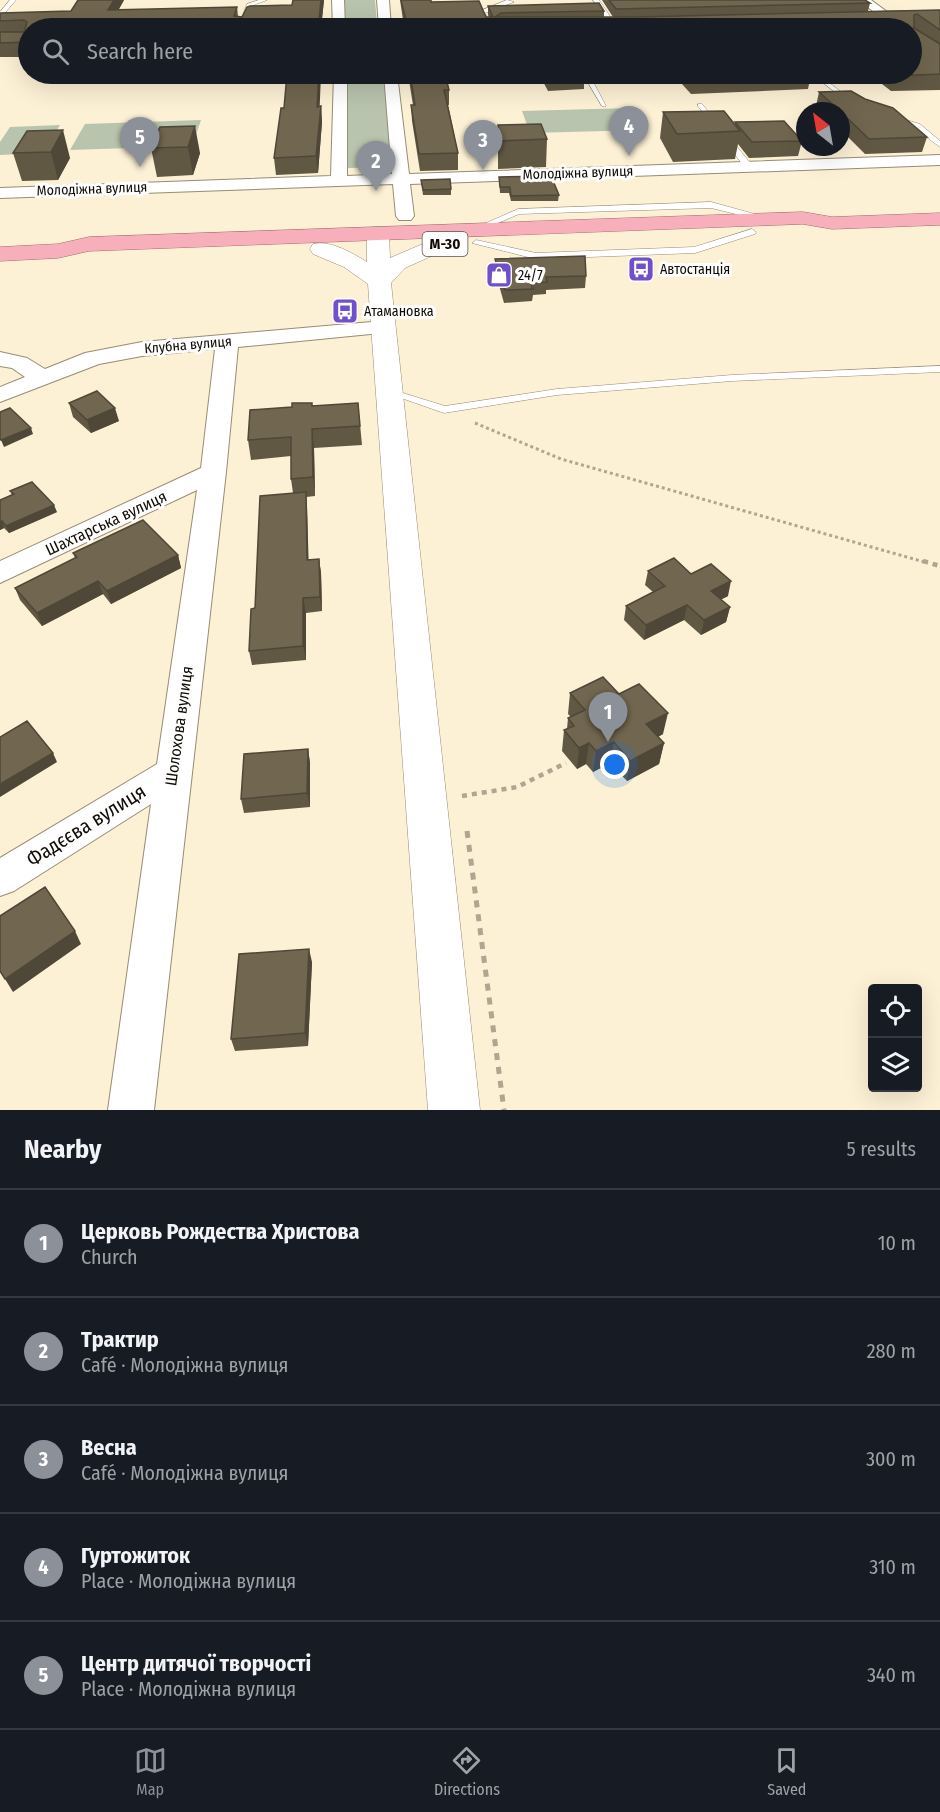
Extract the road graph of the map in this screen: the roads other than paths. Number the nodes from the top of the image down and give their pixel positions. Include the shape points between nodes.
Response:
1 (13, 0) edge
2 (264, 0) edge
3 (339, 0) edge
4 (383, 0) edge
5 (510, 0) edge
6 (596, 0) edge
7 (864, 0) edge
8 (244, 18) edge
9 (339, 18) edge
10 (384, 18) edge
11 (485, 18) edge
12 (608, 18) edge
13 (891, 18) edge
14 (0, 21) edge
15 (340, 84) edge
16 (391, 84) edge
17 (592, 84) edge
18 (828, 84) edge
19 (604, 105) dead end
20 (700, 105) dead end
21 (856, 105) edge
22 (885, 116) edge
23 (940, 145) edge
24 (940, 160) edge
25 (749, 167) junction
26 (402, 179) junction
27 (339, 181) junction
28 (0, 193) edge
29 (405, 216) dead end
30 (940, 219) edge
31 (832, 223) junction
32 (475, 237) junction
33 (427, 241) junction
34 (327, 244) junction
35 (0, 254) edge
36 (378, 254) junction
37 (383, 327) junction
38 (227, 342) junction
39 (0, 359) edge
40 (940, 369) edge
41 (43, 378) junction
42 (390, 392) junction
43 (0, 395) edge
44 (213, 472) junction
45 (0, 573) edge
46 (173, 772) junction
47 (0, 879) edge
48 (131, 1110) edge
49 (454, 1110) edge

1 - 14 lane via 0,15
2 - 8 lane via 249,5
3 - 9 street
4 - 10 street
5 - 11 lane via 482,12
6 - 12 lane
7 - 13 street
15 - 27 street
16 - 26 street
17 - 19 lane
18 - 21 lane
20 - 25 lane
22 - 23 lane via 917,126
24 - 25 street, Молодіжна вулиця
25 - 26 street, Молодіжна вулиця
26 - 27 street, Молодіжна вулиця
26 - 29 street
27 - 28 street, Молодіжна вулиця
30 - 31 highway, М-30
31 - 32 highway, М-30 via 803,218 773,219
31 - 32 highway, М-30 via 812,230
32 - 33 highway, М-30
33 - 36 highway, М-30
33 - 36 street via 397,263
34 - 35 highway, М-30 via 82,258 58,251
34 - 36 highway, М-30
34 - 36 street via 362,267
36 - 37 street
37 - 38 street, Клубна вулиця
37 - 42 street
38 - 41 street, Клубна вулиця via 142,349 93,358
38 - 44 street, Шолохова вулиця
39 - 41 street via 19,363
40 - 42 lane via 732,378 580,390 444,410
41 - 43 street, Клубна вулиця
42 - 49 street
44 - 45 street, Шахтарська вулиця
44 - 46 street, Шолохова вулиця
46 - 47 street, Фадєєва вулиця
46 - 48 street, Шолохова вулиця

